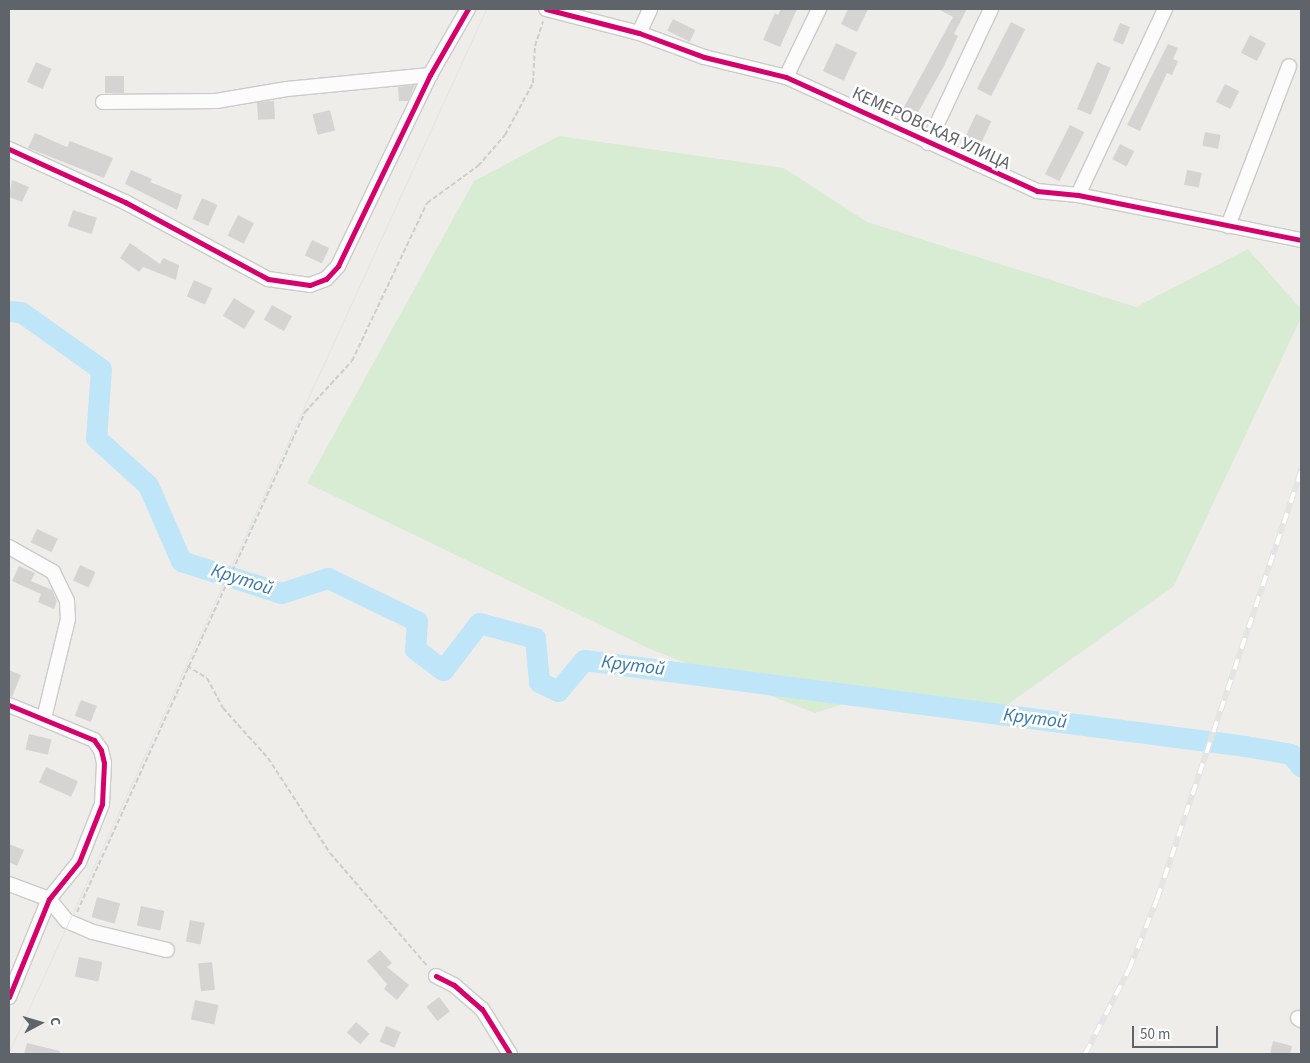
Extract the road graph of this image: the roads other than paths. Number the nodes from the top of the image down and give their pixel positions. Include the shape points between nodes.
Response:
1 (468, 9) edge
2 (547, 9) edge
3 (650, 9) edge
4 (819, 9) edge
5 (991, 9) edge
6 (1165, 9) edge
7 (639, 33) junction
8 (1289, 66) dead end
9 (430, 76) junction
10 (786, 77) junction
11 (103, 102) dead end
12 (928, 143) junction
13 (9, 150) edge
14 (1078, 195) junction
15 (1228, 226) junction
16 (1301, 240) edge
17 (9, 547) edge
18 (9, 705) edge
19 (44, 718) junction
20 (9, 884) edge
21 (48, 899) junction
22 (167, 950) dead end
23 (436, 976) road end
24 (9, 996) edge
25 (510, 1054) edge

1 - 9 street
2 - 7 street, КЕМЕРОВСКАЯ УЛИЦА
3 - 7 street
4 - 10 street
5 - 12 street
6 - 14 street
7 - 10 street, КЕМЕРОВСКАЯ УЛИЦА via 704,57
8 - 15 street
9 - 11 street via 286,89 216,101
9 - 13 street via 338,266 326,279 310,285 268,279 125,202
10 - 12 street, КЕМЕРОВСКАЯ УЛИЦА
12 - 14 street, КЕМЕРОВСКАЯ УЛИЦА via 1037,191
14 - 15 street, КЕМЕРОВСКАЯ УЛИЦА
15 - 16 street, КЕМЕРОВСКАЯ УЛИЦА
17 - 19 street via 53,572 67,601 68,619
18 - 19 street
19 - 21 street via 94,740 101,750 104,764 102,804 79,862
20 - 21 street
21 - 22 street via 63,918 72,923 93,932
21 - 24 street
23 - 25 street via 454,985 482,1010

